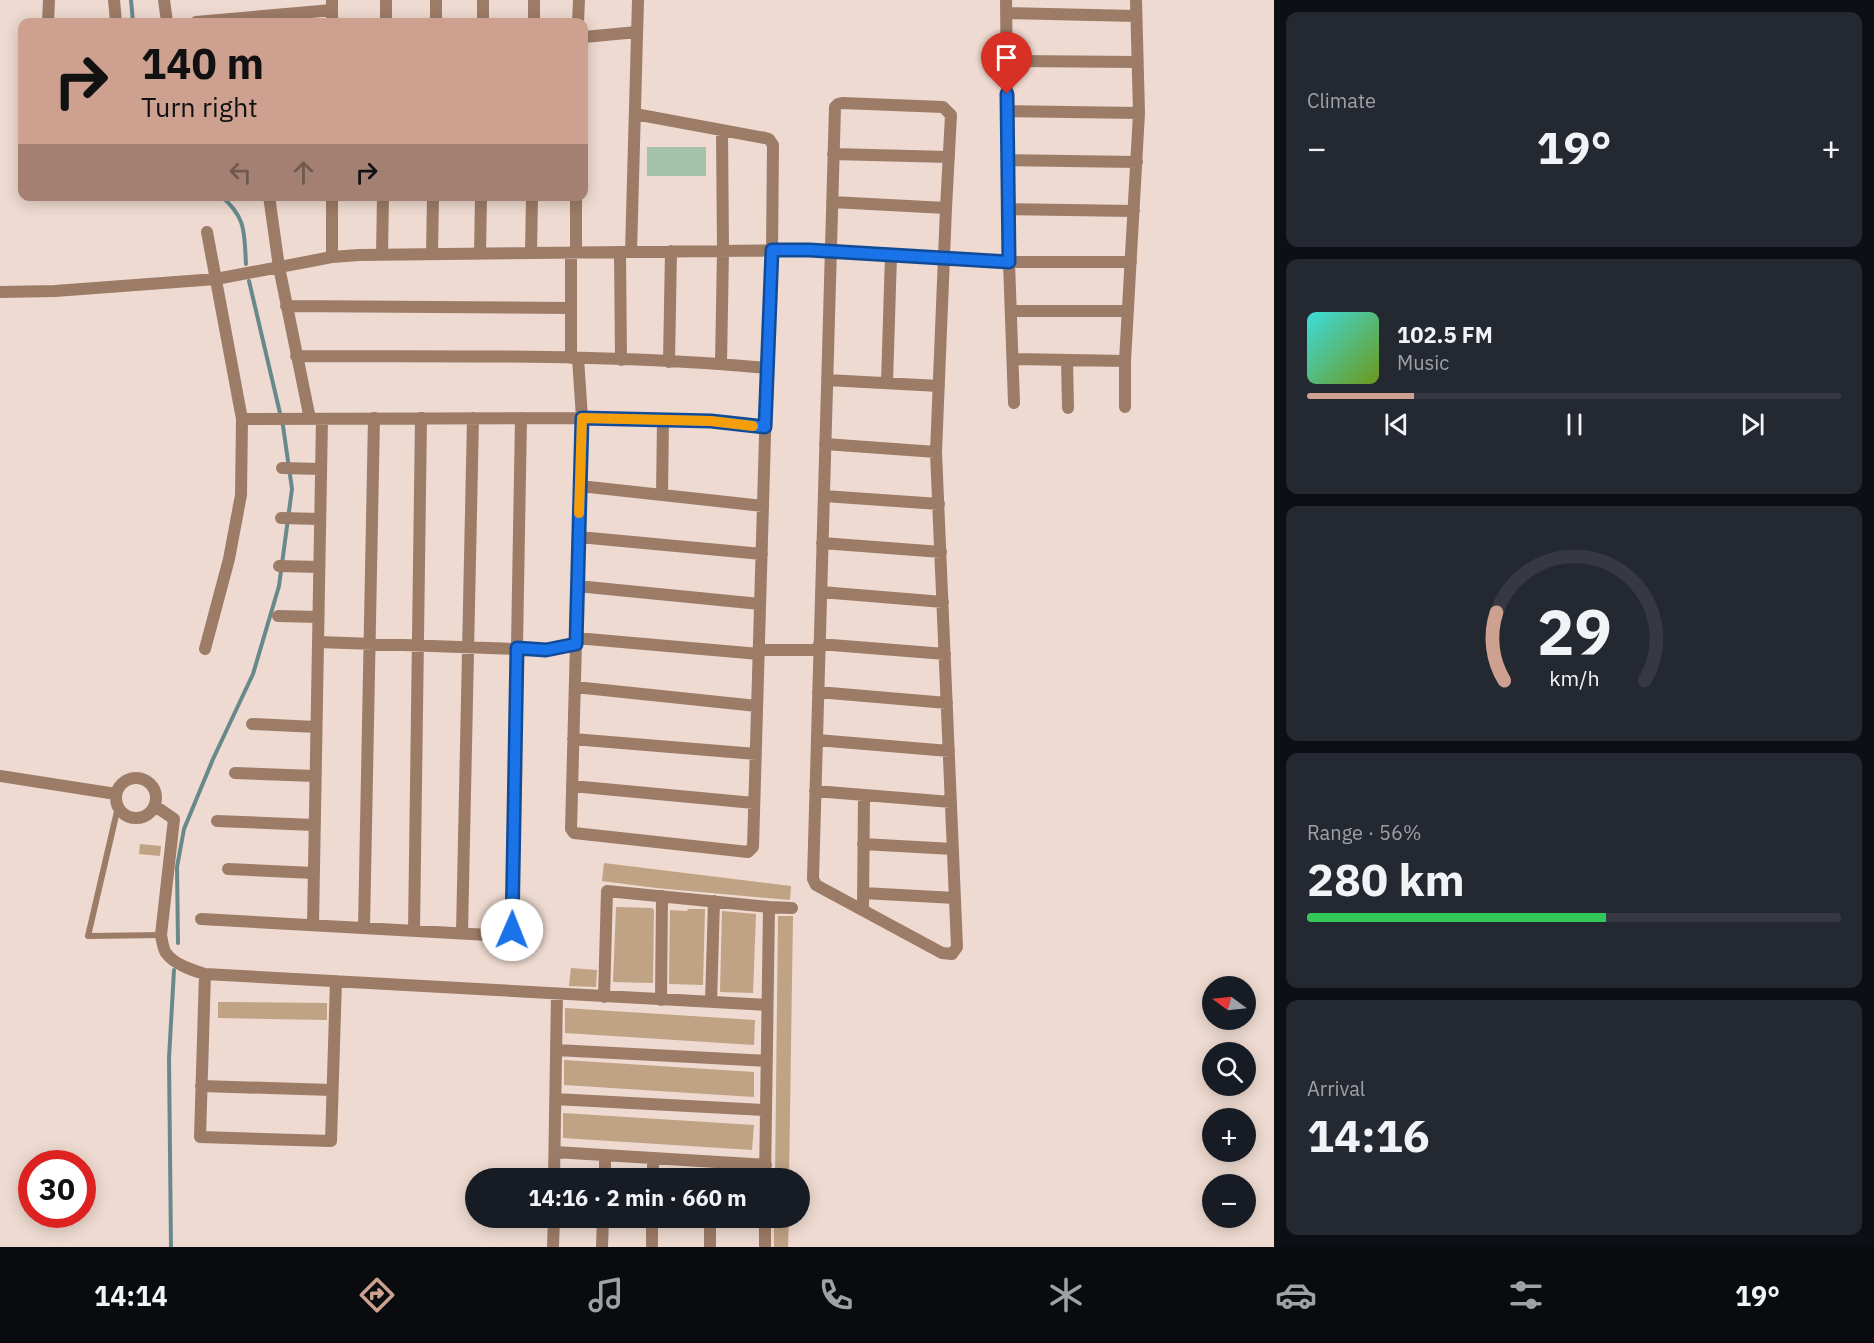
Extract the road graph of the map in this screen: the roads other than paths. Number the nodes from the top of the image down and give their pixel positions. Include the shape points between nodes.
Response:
1 (49, 0) edge
2 (114, 0) edge
3 (165, 0) edge
4 (386, 0) edge
5 (436, 0) edge
6 (483, 0) edge
7 (534, 0) edge
8 (579, 0) edge
9 (638, 0) edge
10 (1136, 0) edge
11 (1006, 6) edge
12 (332, 11) edge
13 (1136, 16) junction
14 (48, 18) edge
15 (116, 18) edge
16 (167, 18) edge
17 (245, 18) edge
18 (386, 18) edge
19 (436, 18) edge
20 (483, 18) edge
21 (534, 18) edge
22 (578, 18) edge
23 (637, 32) junction
24 (588, 37) edge
25 (1007, 61) junction
26 (1137, 62) junction
27 (1007, 111) junction
28 (1139, 113) junction
29 (635, 114) junction
30 (722, 130) junction
31 (833, 154) junction
32 (949, 157) junction
33 (1007, 160) junction
34 (1137, 162) junction
35 (270, 201) edge
36 (332, 201) edge
37 (383, 201) edge
38 (433, 201) edge
39 (481, 201) edge
40 (532, 201) edge
41 (576, 201) edge
42 (832, 202) junction
43 (946, 208) junction
44 (1008, 209) junction
45 (1134, 211) junction
46 (207, 232) dead end
47 (772, 250) junction
48 (671, 251) junction
49 (723, 251) junction
50 (831, 251) junction
51 (574, 252) junction
52 (626, 252) junction
53 (531, 253) junction
54 (432, 254) junction
55 (480, 254) junction
56 (382, 255) junction
57 (891, 255) junction
58 (332, 257) junction
59 (945, 259) junction
60 (1009, 262) junction
61 (1131, 262) junction
62 (279, 267) junction
63 (216, 279) junction
64 (0, 292) edge
65 (286, 306) junction
66 (571, 308) junction
67 (1011, 311) junction
68 (1128, 312) junction
69 (296, 356) junction
70 (574, 358) junction
71 (1013, 359) junction
72 (621, 360) junction
73 (1067, 360) junction
74 (1125, 361) junction
75 (669, 362) junction
76 (721, 364) junction
77 (767, 368) junction
78 (827, 380) junction
79 (887, 383) junction
80 (939, 386) junction
81 (1014, 404) dead end
82 (1125, 407) dead end
83 (1068, 408) dead end
84 (316, 418) junction
85 (374, 418) junction
86 (422, 418) junction
87 (473, 418) junction
88 (521, 418) junction
89 (582, 418) junction
90 (242, 419) junction
91 (663, 420) junction
92 (765, 427) junction
93 (825, 444) junction
94 (936, 452) junction
95 (282, 468) dead end
96 (321, 469) junction
97 (580, 486) junction
98 (662, 495) junction
99 (824, 495) junction
100 (939, 504) junction
101 (763, 506) junction
102 (281, 518) dead end
103 (320, 519) junction
104 (579, 537) junction
105 (822, 543) junction
106 (940, 552) junction
107 (762, 554) junction
108 (279, 566) dead end
109 (319, 567) junction
110 (578, 586) junction
111 (821, 592) junction
112 (943, 602) junction
113 (760, 604) junction
114 (278, 616) dead end
115 (318, 617) junction
116 (576, 641) junction
117 (318, 642) junction
118 (370, 644) junction
119 (418, 645) junction
120 (468, 647) junction
121 (819, 647) junction
122 (517, 648) junction
123 (205, 649) dead end
124 (759, 652) junction
125 (945, 654) junction
126 (574, 687) junction
127 (818, 692) junction
128 (947, 703) junction
129 (757, 706) junction
130 (252, 724) dead end
131 (316, 727) junction
132 (573, 739) junction
133 (817, 740) junction
134 (949, 752) junction
135 (756, 754) junction
136 (236, 773) dead end
137 (0, 776) edge
138 (315, 776) junction
139 (572, 786) junction
140 (815, 791) junction
141 (116, 794) junction
142 (864, 795) junction
143 (951, 802) junction
144 (754, 803) junction
145 (155, 806) junction
146 (118, 807) junction
147 (217, 821) dead end
148 (315, 825) junction
149 (863, 844) junction
150 (953, 849) junction
151 (228, 869) dead end
152 (314, 873) junction
153 (863, 893) junction
154 (662, 896) junction
155 (955, 898) junction
156 (714, 901) junction
157 (769, 908) junction
158 (792, 908) dead end
159 (863, 909) junction
160 (201, 919) dead end
161 (313, 925) junction
162 (364, 928) junction
163 (414, 931) junction
164 (462, 933) junction
165 (161, 935) junction
166 (205, 974) junction
167 (336, 981) junction
168 (557, 994) junction
169 (604, 997) junction
170 (661, 1000) junction
171 (711, 1002) junction
172 (767, 1005) junction
173 (556, 1050) junction
174 (767, 1061) junction
175 (201, 1086) junction
176 (333, 1090) junction
177 (555, 1099) junction
178 (766, 1110) junction
179 (555, 1152) junction
180 (605, 1156) junction
181 (653, 1159) junction
182 (712, 1162) junction
183 (766, 1165) junction
184 (554, 1168) edge
185 (604, 1168) edge
186 (653, 1168) edge
187 (712, 1168) edge
188 (766, 1168) edge
189 (554, 1228) edge
190 (603, 1228) edge
191 (652, 1228) edge
192 (710, 1228) edge
193 (765, 1228) edge
194 (553, 1247) edge
195 (602, 1247) edge
196 (652, 1247) edge
197 (710, 1247) edge
198 (765, 1247) edge

1 - 14 street
2 - 15 street
3 - 16 street
4 - 18 street
5 - 19 street
6 - 20 street
7 - 21 street
8 - 22 street
9 - 23 street
10 - 13 street
11 - 13 street
11 - 25 street
12 - 17 street
13 - 26 street
23 - 24 street
23 - 29 street
25 - 26 street
25 - 27 street
26 - 28 street
27 - 28 street
27 - 33 street
28 - 34 street
29 - 30 street
29 - 52 street
30 - 47 street via 772,142
30 - 49 street
31 - 32 street
31 - 32 street via 835,107 842,103 943,107 951,115
31 - 42 street
32 - 43 street
33 - 34 street
33 - 44 street
34 - 45 street
35 - 62 street
36 - 58 street
37 - 56 street
38 - 54 street
39 - 55 street
40 - 53 street
41 - 51 street
42 - 43 street
42 - 50 street
43 - 59 street
44 - 45 street
44 - 60 street
45 - 61 street
46 - 63 street
47 - 49 street
47 - 50 street
47 - 77 street
48 - 49 street
48 - 52 street
48 - 75 street
49 - 76 street
50 - 57 street
50 - 78 street
51 - 52 street
51 - 53 street
51 - 66 street
52 - 72 street
53 - 55 street
54 - 55 street
54 - 56 street
56 - 58 street
57 - 59 street
57 - 79 street
58 - 62 street
59 - 60 street
59 - 80 street
60 - 61 street
60 - 67 street
61 - 68 street
62 - 63 street
62 - 65 street
63 - 64 street
63 - 90 street
65 - 66 street
65 - 69 street
66 - 70 street
67 - 68 street
67 - 71 street
68 - 74 street
69 - 70 street
69 - 84 street
70 - 72 street
70 - 89 street
71 - 73 street
71 - 81 street
72 - 75 street
73 - 74 street
73 - 83 street
74 - 82 street
75 - 76 street
76 - 77 street
77 - 92 street
78 - 79 street
78 - 93 street
79 - 80 street
80 - 94 street
84 - 85 street
84 - 90 street
84 - 96 street
85 - 86 street
85 - 118 street
86 - 87 street
86 - 119 street
87 - 88 street
87 - 120 street
88 - 89 street
88 - 122 street
89 - 91 street
89 - 97 street
90 - 123 street via 241,495 230,559
91 - 92 street
91 - 98 street
92 - 101 street
93 - 94 street
93 - 99 street
94 - 100 street
95 - 96 street
96 - 103 street
97 - 98 street
97 - 104 street
98 - 101 street
99 - 100 street
99 - 105 street
100 - 106 street
101 - 107 street
102 - 103 street
103 - 109 street
104 - 107 street
104 - 110 street
105 - 106 street
105 - 111 street
106 - 112 street
107 - 113 street
108 - 109 street
109 - 115 street
110 - 113 street
110 - 116 street
111 - 112 street
111 - 121 street
112 - 125 street
113 - 124 street
114 - 115 street
115 - 117 street
116 - 122 street via 546,650
116 - 124 street
116 - 126 street
117 - 118 street
117 - 131 street
118 - 119 street
118 - 162 street
119 - 120 street
119 - 163 street
120 - 122 street
120 - 164 street
121 - 124 street
121 - 125 street
121 - 127 street
122 - 164 street via 512,930 507,936
124 - 129 street
125 - 128 street
126 - 129 street
126 - 132 street
127 - 128 street
127 - 133 street
128 - 134 street
129 - 135 street
130 - 131 street
131 - 138 street
132 - 135 street
132 - 139 street
133 - 134 street
133 - 140 street
134 - 143 street
135 - 144 street
136 - 138 street
137 - 141 street
138 - 148 street
139 - 144 street
139 - 144 street via 570,829 574,833 748,852 753,848
140 - 142 street
140 - 159 street via 813,879 816,885
141 - 145 street via 123,782 142,778 156,792
141 - 146 street
142 - 143 street
142 - 149 street
143 - 150 street
145 - 146 street via 140,818 127,816
145 - 165 street via 174,819
146 - 165 lane via 88,936
147 - 148 street
148 - 152 street
149 - 150 street
149 - 153 street
150 - 155 street
151 - 152 street
152 - 161 street
153 - 155 street
153 - 159 street
154 - 156 street
154 - 169 street via 607,891
154 - 170 street
155 - 159 street via 957,947 952,954 942,953
156 - 157 street
156 - 171 street
157 - 158 street
157 - 172 street
160 - 161 street
161 - 162 street
162 - 163 street
163 - 164 street
165 - 166 street via 166,953 179,964
166 - 167 street
166 - 175 street
167 - 168 street
167 - 176 street
168 - 169 street
168 - 173 street
169 - 170 street
170 - 171 street
171 - 172 street
172 - 174 street
173 - 174 street
173 - 177 street
174 - 178 street
175 - 176 street
175 - 176 street via 200,1137 212,1138 331,1141
177 - 178 street
177 - 179 street
178 - 183 street
179 - 180 street
179 - 184 street
180 - 181 street
180 - 185 street
181 - 182 street
181 - 186 street
182 - 183 street
182 - 187 street
183 - 188 street
189 - 194 street
190 - 195 street
191 - 196 street
192 - 197 street
193 - 198 street

